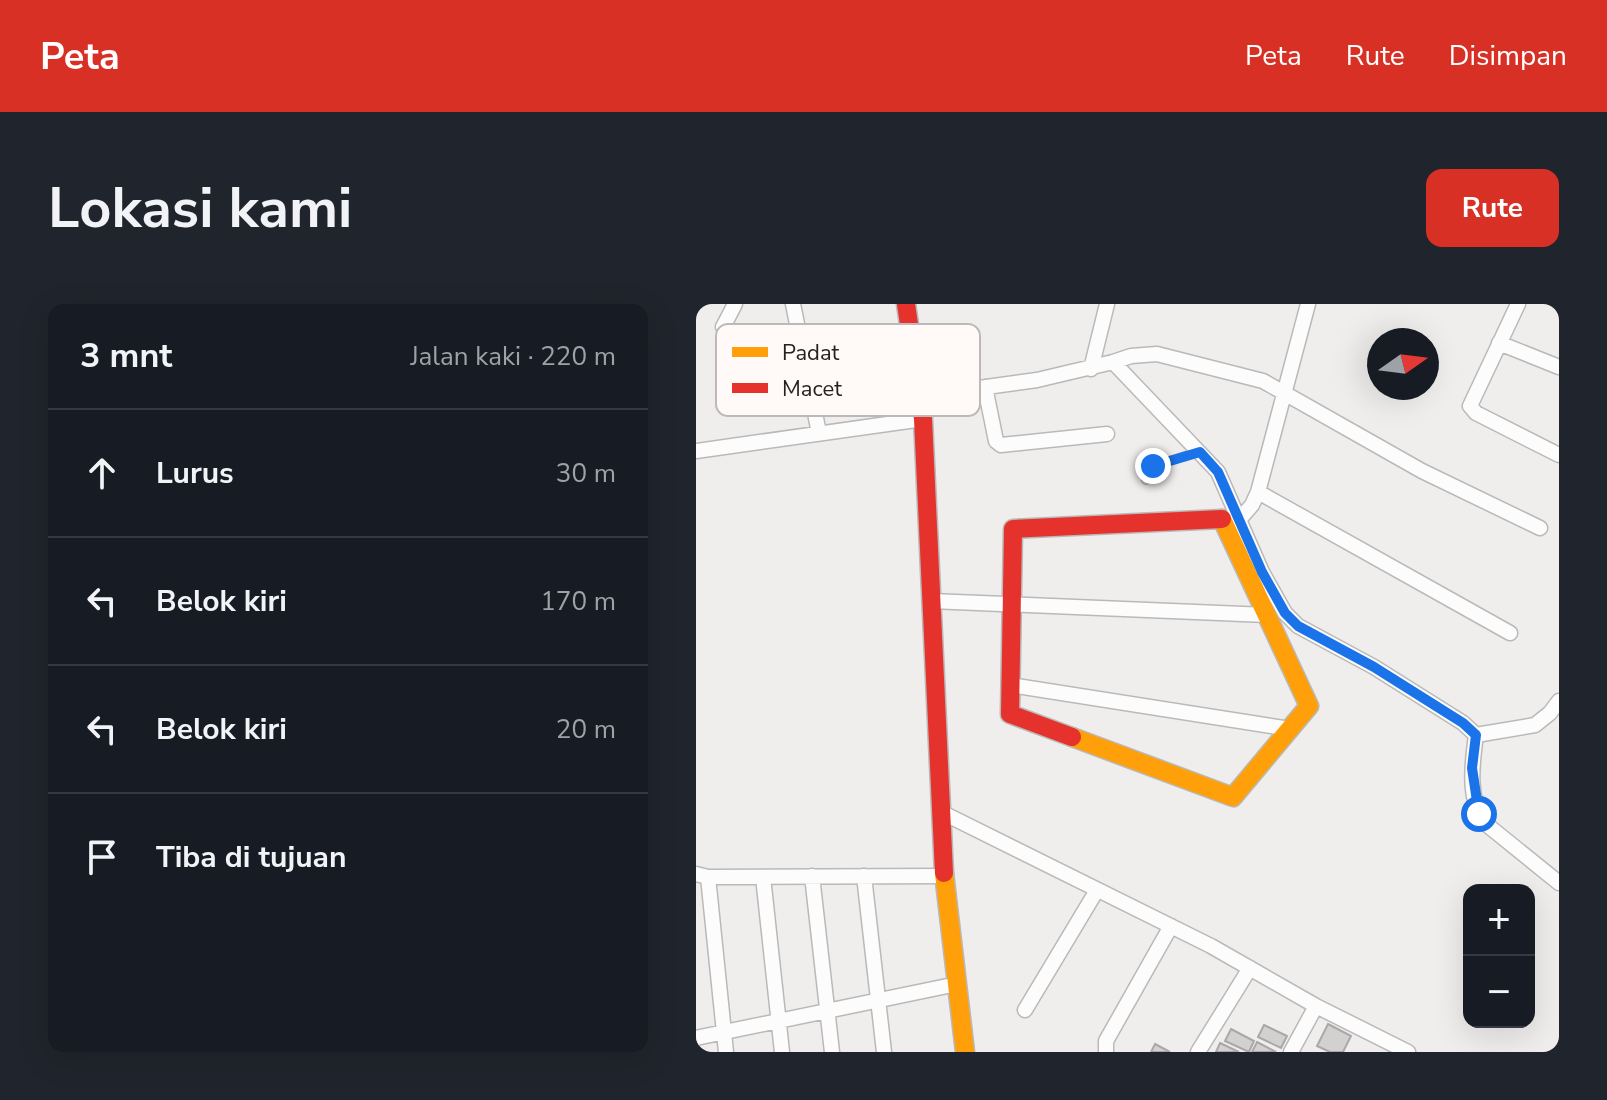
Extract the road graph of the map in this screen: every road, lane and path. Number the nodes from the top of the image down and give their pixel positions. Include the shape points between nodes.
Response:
1 (735, 304) edge
2 (793, 304) edge
3 (906, 304) edge
4 (1107, 304) edge
5 (1308, 304) edge
6 (1518, 304) edge
7 (725, 324) edge
8 (797, 324) edge
9 (909, 324) edge
10 (1499, 343) junction
11 (1113, 362) junction
12 (1559, 367) edge
13 (1091, 369) junction
14 (985, 387) junction
15 (980, 388) edge
16 (1286, 392) junction
17 (816, 416) edge
18 (923, 416) edge
19 (923, 419) junction
20 (819, 433) junction
21 (1107, 434) dead end
22 (696, 451) edge
23 (1200, 452) junction
24 (1559, 455) edge
25 (1146, 480) dead end
26 (1258, 492) junction
27 (1239, 520) junction
28 (1540, 528) dead end
29 (931, 601) junction
30 (1013, 604) junction
31 (1267, 615) junction
32 (1510, 633) dead end
33 (1010, 685) junction
34 (1559, 701) edge
35 (1290, 729) junction
36 (1476, 735) junction
37 (943, 813) junction
38 (702, 876) edge
39 (812, 876) junction
40 (864, 876) junction
41 (944, 876) junction
42 (763, 877) junction
43 (1559, 883) edge
44 (1097, 890) junction
45 (1171, 926) junction
46 (696, 929) edge
47 (713, 933) junction
48 (1250, 968) junction
49 (957, 984) junction
50 (878, 1001) junction
51 (1316, 1006) junction
52 (1025, 1010) dead end
53 (827, 1011) junction
54 (779, 1021) junction
55 (724, 1032) junction
56 (696, 1038) edge
57 (1399, 1050) edge
58 (726, 1052) edge
59 (782, 1052) edge
60 (832, 1052) edge
61 (884, 1052) edge
62 (965, 1052) edge
63 (1106, 1052) edge
64 (1198, 1052) edge
65 (1291, 1052) edge

1 - 7 street
2 - 8 street
3 - 9 street
4 - 13 street
5 - 16 street
6 - 10 street
10 - 12 street
10 - 24 street via 1471,400 1472,410
11 - 13 street
11 - 16 street via 1157,354 1263,381
11 - 23 street
13 - 14 street
14 - 15 street
14 - 21 street via 1001,445
16 - 26 street
16 - 28 street via 1422,471
17 - 20 street
18 - 19 street
19 - 20 street
19 - 29 street
20 - 22 street
23 - 25 lane via 1153,466
23 - 27 street via 1218,472
26 - 27 street
26 - 32 street
27 - 36 street via 1278,601 1298,626 1374,667
29 - 30 street
29 - 37 street
30 - 31 street
30 - 31 street via 1013,529 1222,519
30 - 33 street
31 - 35 street via 1309,706
33 - 35 street
33 - 35 street via 1010,714 1233,797
34 - 36 street via 1535,725
36 - 43 street via 1472,768 1479,814
37 - 41 street
37 - 44 street
38 - 42 street
38 - 47 street
39 - 40 street
39 - 42 street
39 - 53 street
40 - 41 street
40 - 50 street
41 - 49 street
42 - 54 street
44 - 45 street
44 - 52 street
45 - 48 street
45 - 63 street via 1106,1041
46 - 47 street
47 - 55 street
48 - 51 street
48 - 64 street
49 - 50 street
49 - 62 street
50 - 53 street
50 - 61 street
51 - 57 street
51 - 65 street
53 - 54 street
53 - 60 street
54 - 55 street
54 - 59 street
55 - 56 street
55 - 58 street

